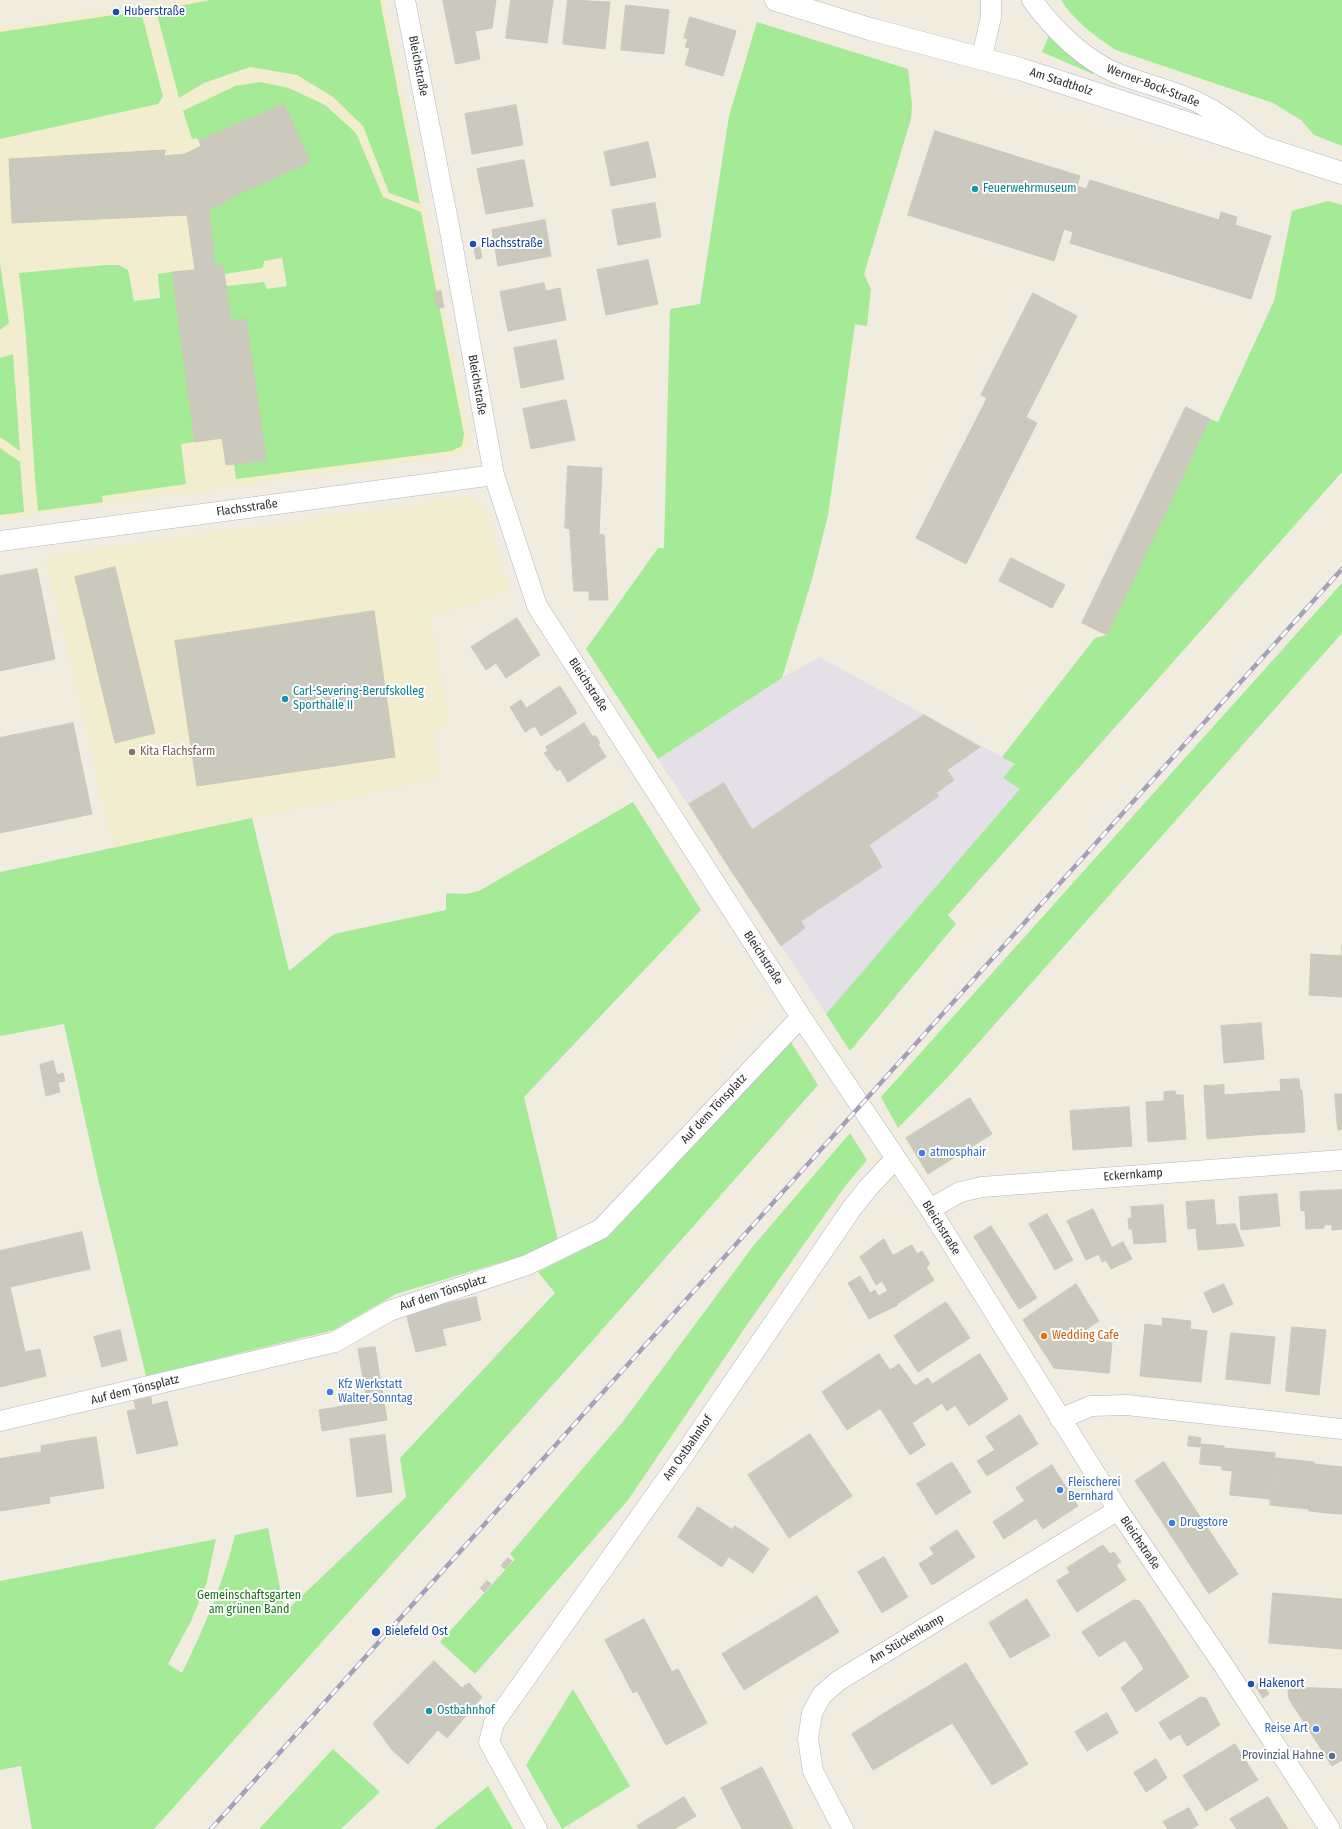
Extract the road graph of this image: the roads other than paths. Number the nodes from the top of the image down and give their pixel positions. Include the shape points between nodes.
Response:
1 (405, 0) edge
2 (776, 0) edge
3 (991, 0) edge
4 (1032, 0) edge
5 (982, 57) junction
6 (1262, 148) junction
7 (1342, 173) edge
8 (494, 475) junction
9 (0, 541) edge
10 (801, 1017) junction
11 (896, 1158) junction
12 (1342, 1160) edge
13 (930, 1209) junction
14 (1060, 1419) junction
15 (0, 1421) edge
16 (1342, 1429) edge
17 (1118, 1510) junction
18 (537, 1829) edge
19 (843, 1829) edge
20 (1330, 1829) edge

1 - 8 street, Bleichstraße
2 - 5 main road, Am Stadtholz via 870,29
3 - 5 street via 991,17
4 - 6 street, Werner-Bock-Straße via 1063,36 1101,66 1198,102 1230,120
5 - 6 main road, Am Stadtholz
6 - 7 main road, Am Stadtholz
8 - 9 street, Flachsstraße
8 - 10 street, Bleichstraße via 537,606
10 - 11 street, Bleichstraße
10 - 15 street, Auf dem Tönsplatz via 601,1230 527,1265 389,1311 335,1342
11 - 13 street, Bleichstraße
11 - 18 street, Am Ostbahnhof via 868,1188 845,1219 674,1469 498,1715 491,1729 489,1742
12 - 13 street, Eckernkamp via 982,1187 960,1192
13 - 14 street, Bleichstraße
14 - 16 street via 1090,1406 1127,1404
14 - 17 street, Bleichstraße
17 - 19 street, Am Stückenkamp via 838,1681 822,1695 812,1713 808,1739 813,1771
17 - 20 street, Bleichstraße

